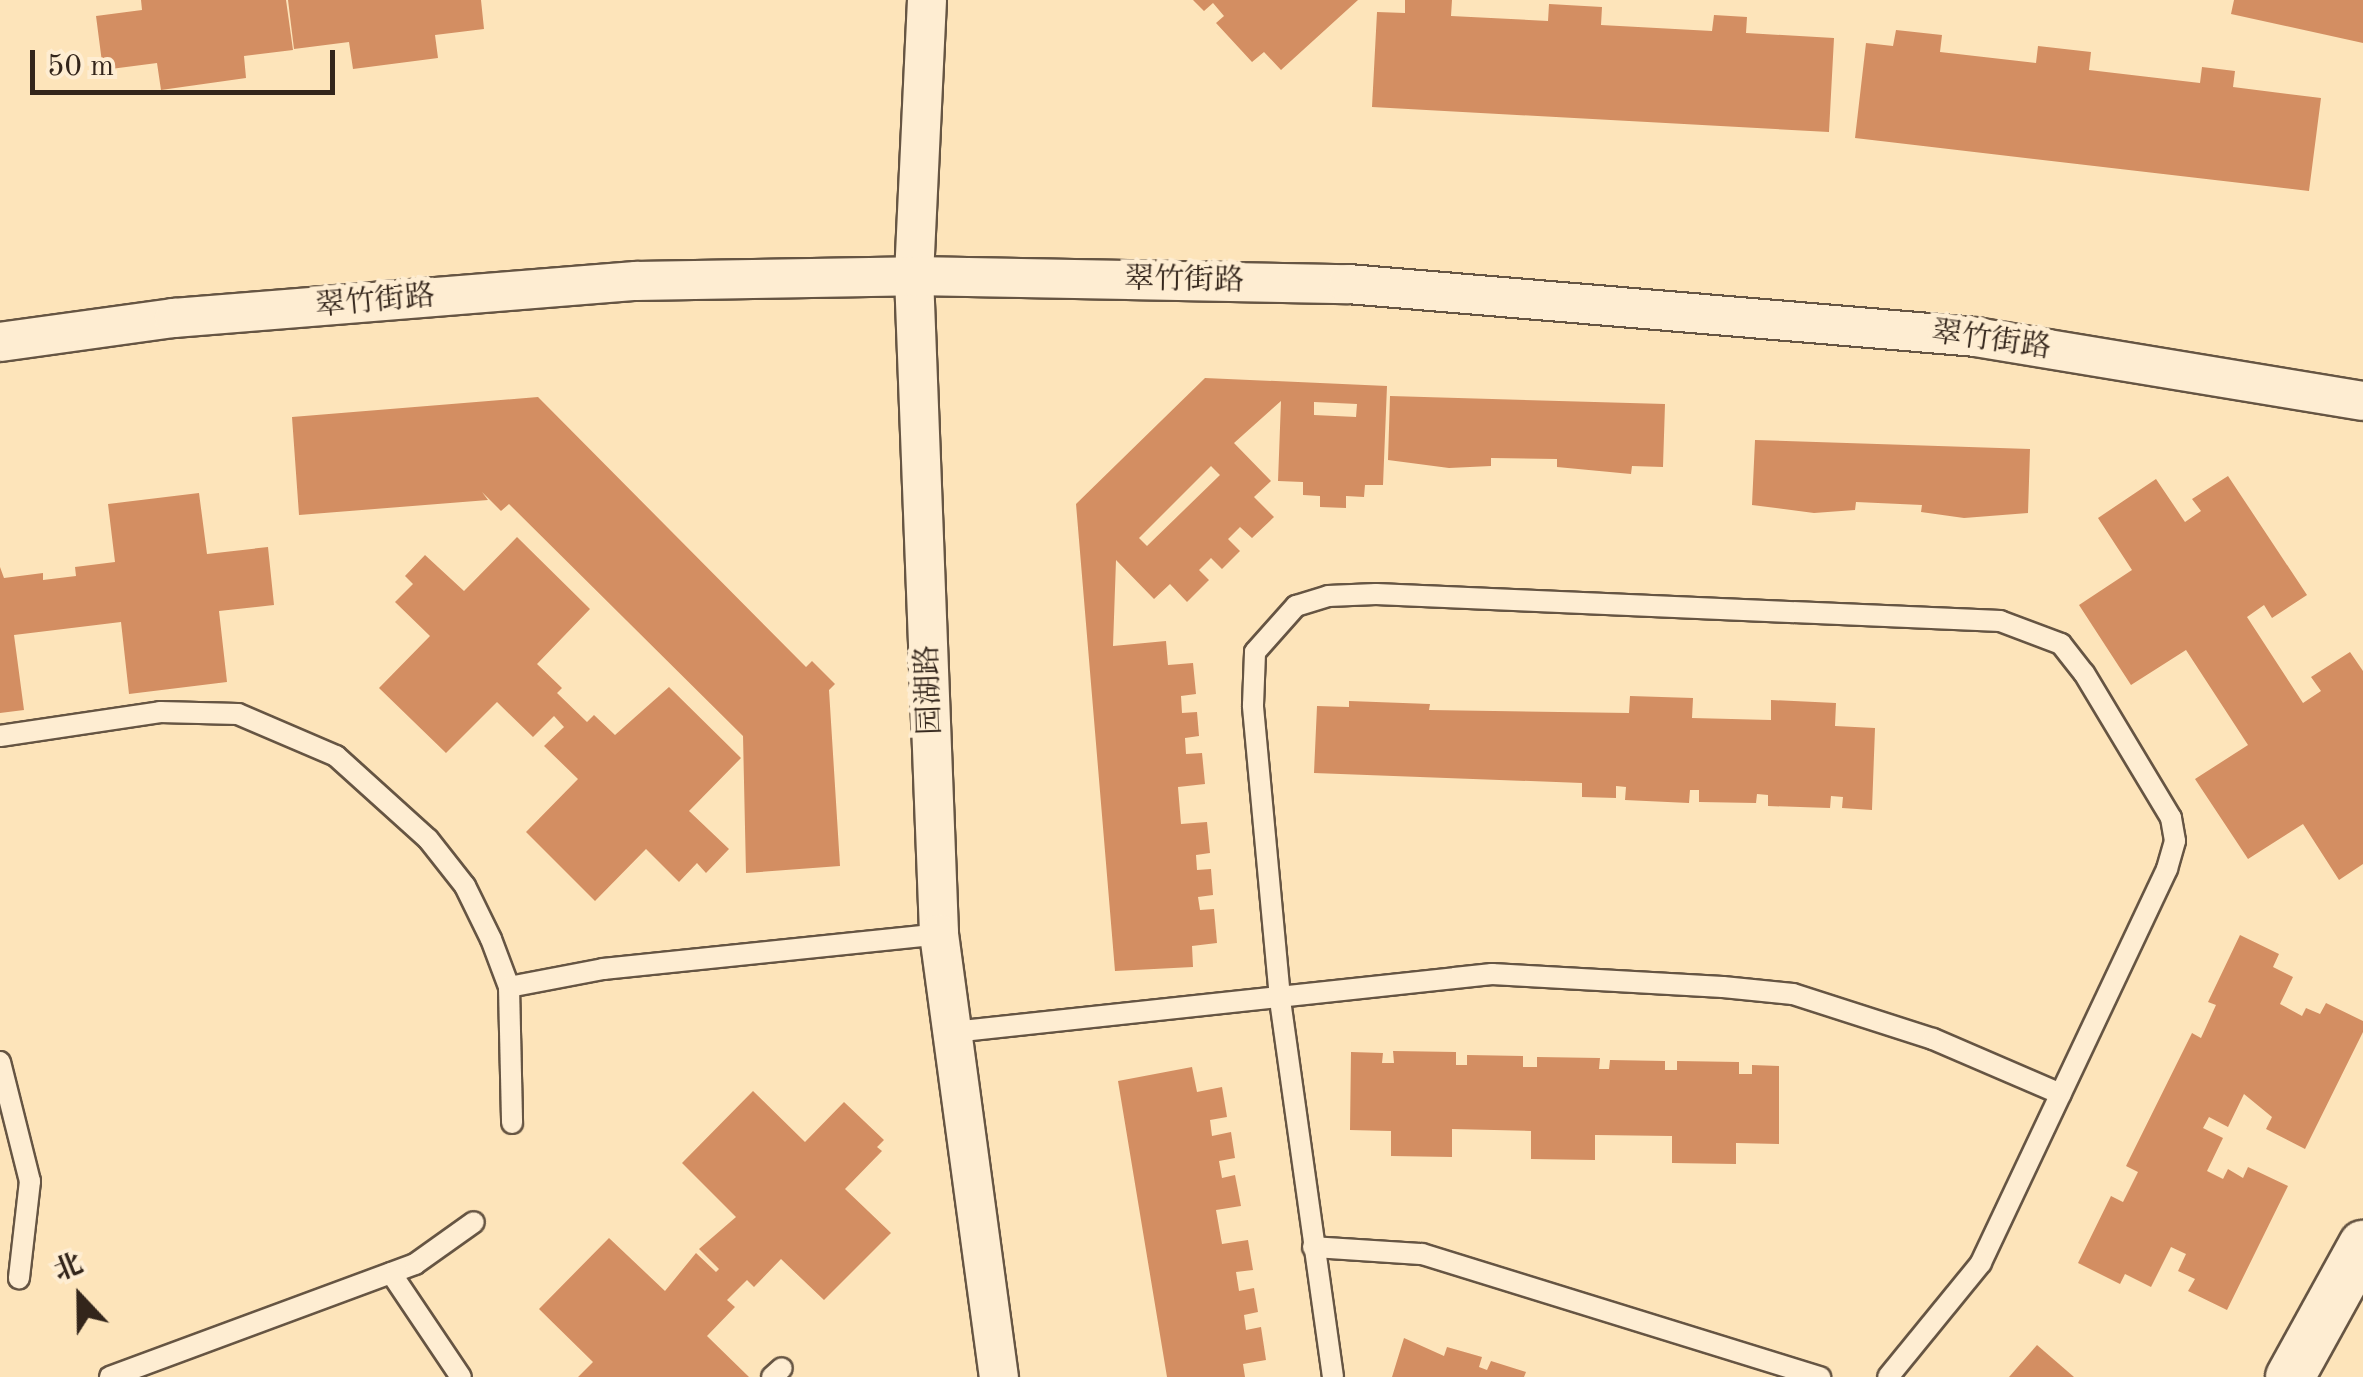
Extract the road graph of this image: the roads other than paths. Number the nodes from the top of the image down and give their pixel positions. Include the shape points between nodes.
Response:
1 (927, 0) edge
2 (914, 276) junction
3 (0, 342) edge
4 (2363, 401) edge
5 (0, 736) edge
6 (939, 934) junction
7 (509, 987) junction
8 (1280, 998) junction
9 (953, 1032) junction
10 (0, 1062) edge
11 (2060, 1094) junction
12 (512, 1124) dead end
13 (474, 1222) dead end
14 (2363, 1245) edge
15 (1313, 1247) junction
16 (391, 1273) junction
17 (19, 1278) dead end
18 (110, 1377) edge
19 (461, 1377) edge
20 (999, 1377) edge
21 (1334, 1377) edge
22 (1820, 1377) edge
23 (1888, 1377) edge
24 (2290, 1377) edge

1 - 2 street, 园湖路
2 - 3 street, 翠竹街路 via 636,280 174,318
2 - 4 street, 翠竹街路 via 1348,284 1667,306 1976,337
2 - 6 street, 园湖路
5 - 7 lane via 160,712 238,714 336,756 389,799 464,886
6 - 7 lane via 639,964
6 - 9 street, 园湖路
7 - 12 lane
8 - 9 lane
8 - 11 lane via 1492,974 1793,994 1932,1039
8 - 11 lane via 1254,652 1296,606 1328,596 1376,594 2000,621 2062,644 2170,818 2175,841
8 - 15 lane
9 - 20 street, 园湖路
10 - 17 lane via 30,1181
11 - 23 lane via 1981,1263
13 - 16 lane
14 - 24 street
15 - 21 lane
15 - 22 lane via 1422,1254
16 - 18 lane
16 - 19 lane

